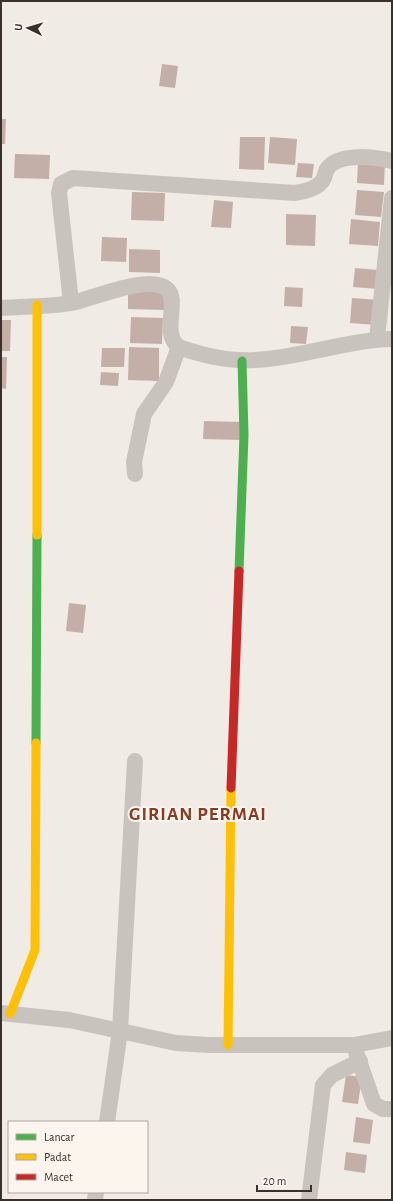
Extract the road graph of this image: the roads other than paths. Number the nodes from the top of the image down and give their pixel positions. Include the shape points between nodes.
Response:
1 (392, 161) edge
2 (392, 198) edge
3 (71, 302) junction
4 (37, 305) junction
5 (1, 308) edge
6 (385, 339) edge
7 (179, 347) junction
8 (242, 361) junction
9 (135, 474) dead end
10 (135, 761) dead end
11 (5, 1013) edge
12 (120, 1031) junction
13 (392, 1038) edge
14 (228, 1045) junction
15 (354, 1045) junction
16 (360, 1061) junction
17 (392, 1109) edge
18 (107, 1121) edge
19 (310, 1200) edge

1 - 3 street via 359,157 341,159 327,169 322,181 312,189 296,193 67,179 61,184 59,193
2 - 6 street
3 - 4 street
3 - 7 street via 118,288 154,284 166,288 172,295 172,335
4 - 5 street
4 - 11 street via 35,950 20,992
6 - 8 street
7 - 8 street
7 - 9 street via 166,382 144,414 134,462
8 - 14 street via 244,435 232,747
10 - 12 street
11 - 12 street via 69,1020
12 - 14 street via 176,1043
12 - 18 street
13 - 15 street
14 - 15 street
15 - 16 street
16 - 17 street via 374,1104 382,1109
16 - 19 street via 332,1075 323,1086

